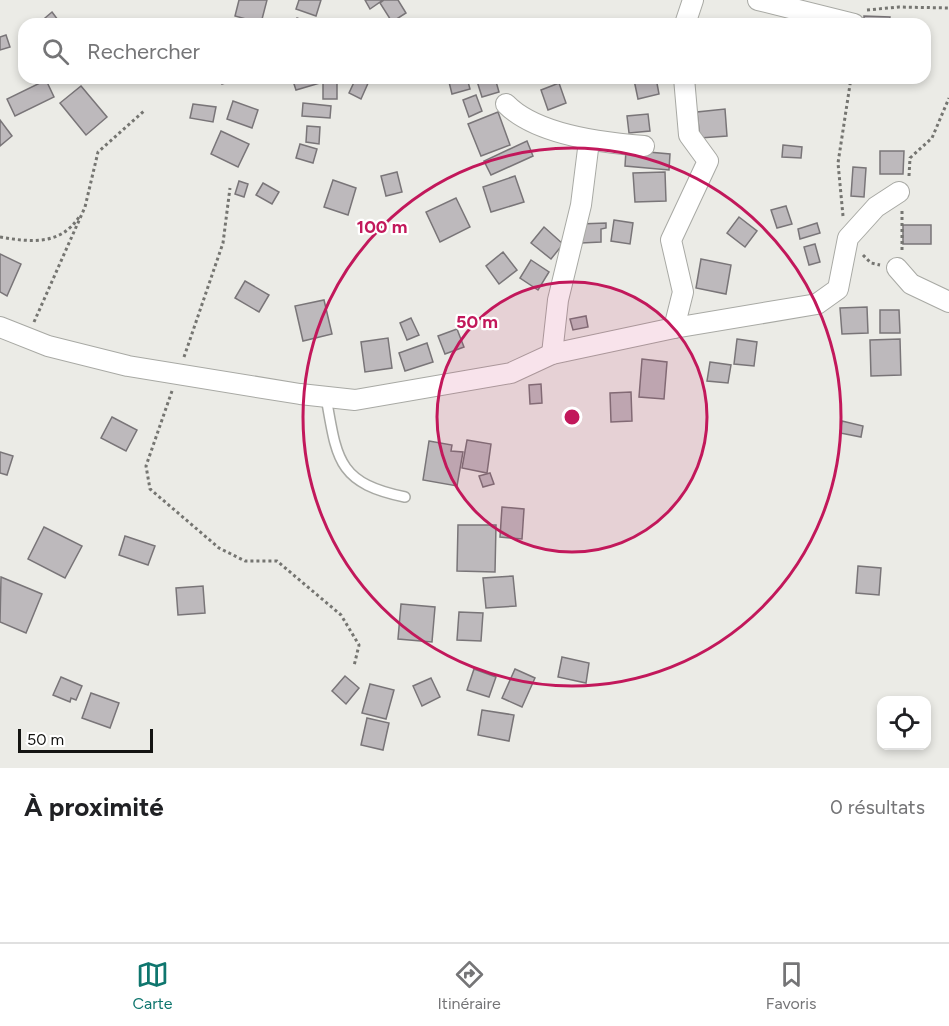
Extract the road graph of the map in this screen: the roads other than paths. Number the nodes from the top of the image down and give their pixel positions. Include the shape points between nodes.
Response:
1 (693, 0) edge
2 (758, 0) edge
3 (687, 18) edge
4 (830, 18) edge
5 (685, 84) edge
6 (506, 104) dead end
7 (589, 141) junction
8 (644, 146) dead end
9 (899, 192) dead end
10 (897, 268) dead end
11 (949, 302) edge
12 (0, 327) edge
13 (674, 328) junction
14 (552, 354) junction
15 (326, 397) junction
16 (405, 497) dead end

1 - 3 street
2 - 4 street
5 - 13 street via 689,135 708,161 671,240 683,292
6 - 7 street via 517,116
7 - 8 street
7 - 14 street via 581,205 558,300
9 - 13 street via 876,207 848,238 838,289 817,304
10 - 11 street via 911,284
12 - 15 street via 48,346 105,360
13 - 14 street
14 - 15 street via 511,372 355,400
15 - 16 lane via 345,470 375,491

